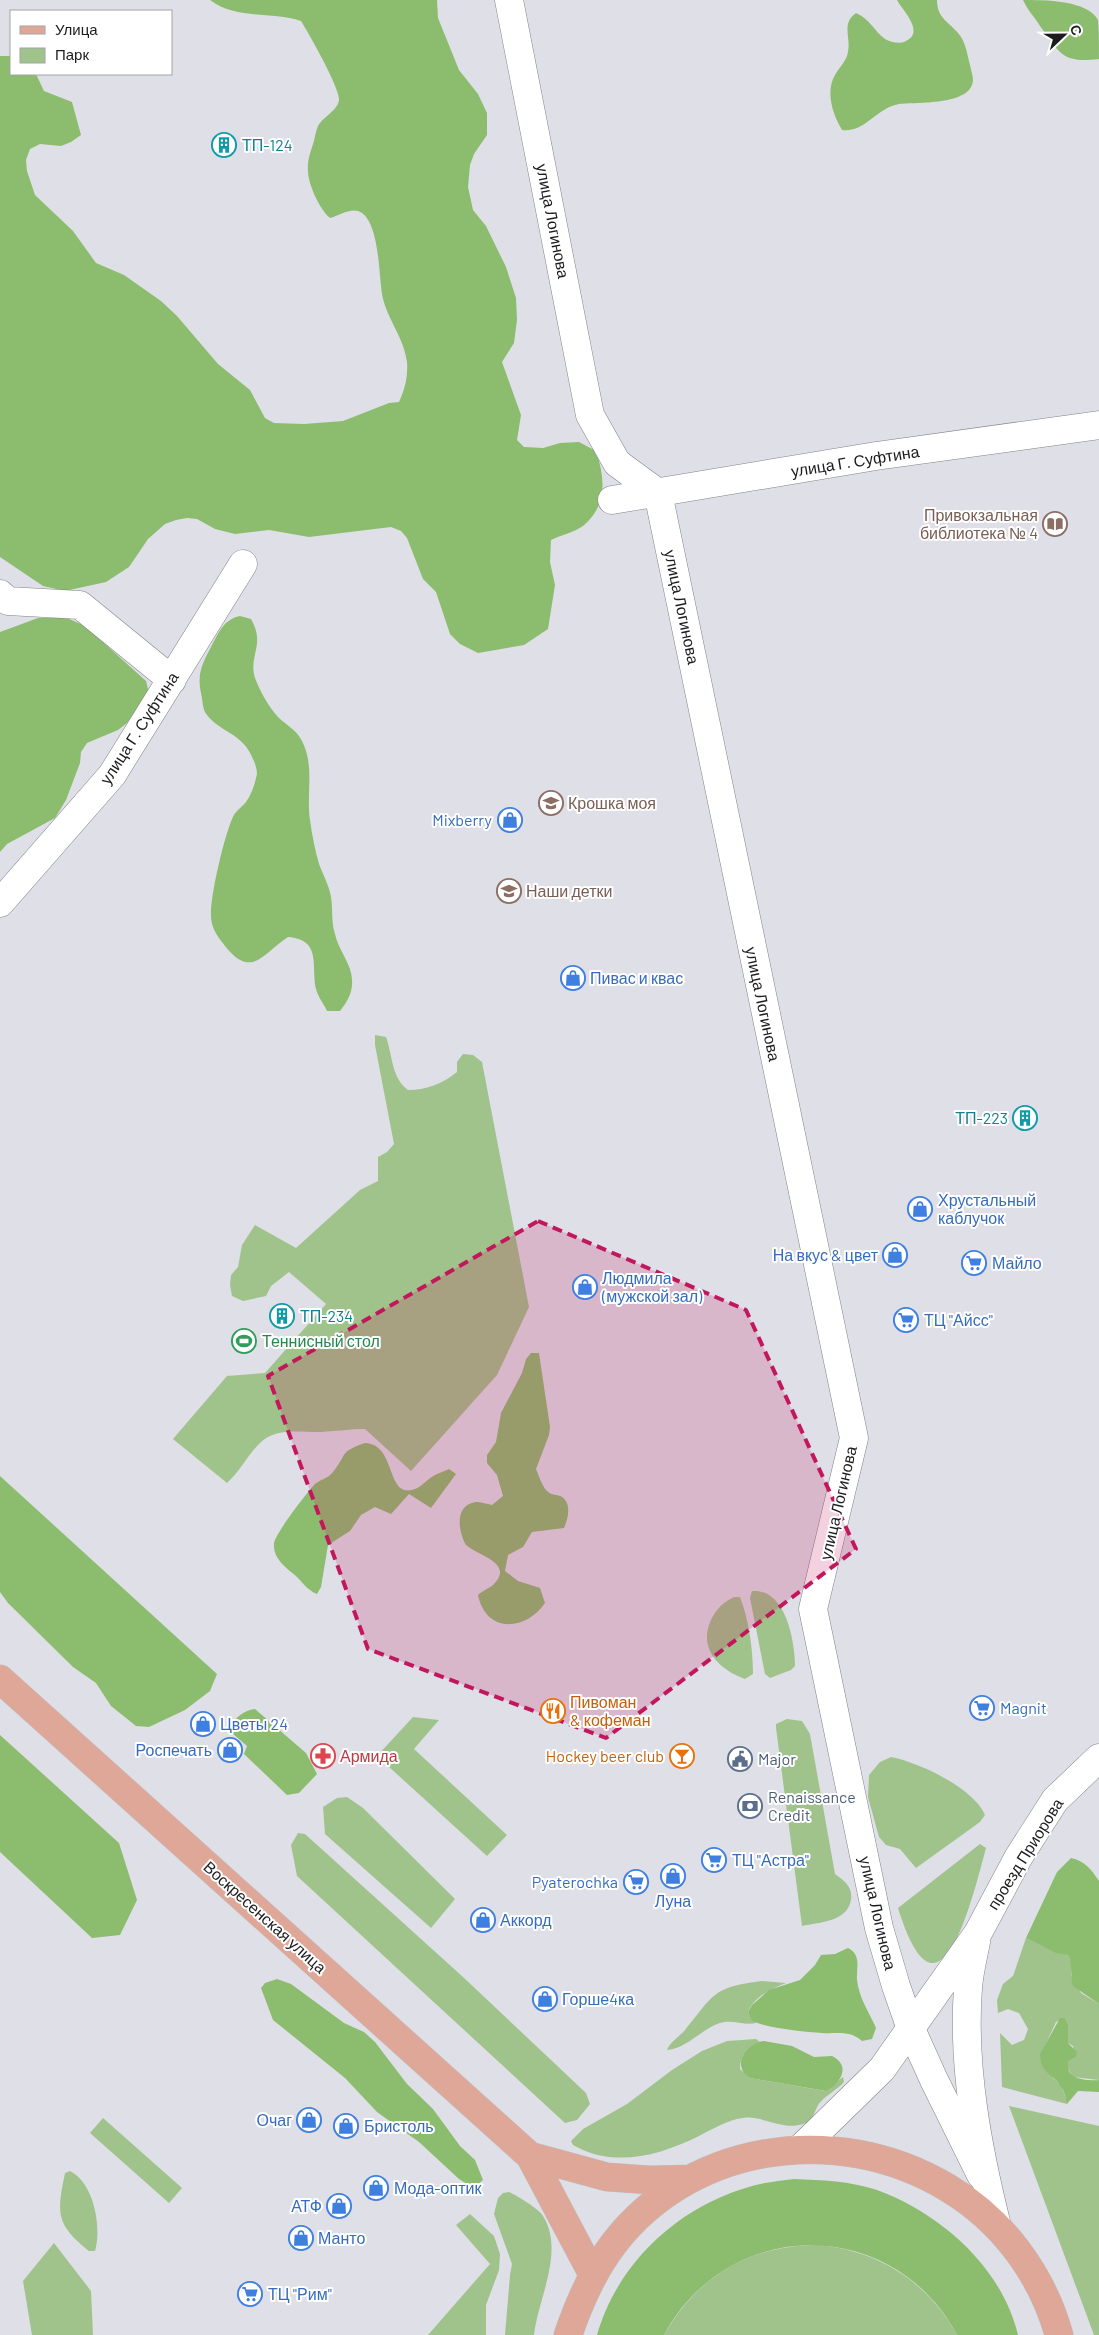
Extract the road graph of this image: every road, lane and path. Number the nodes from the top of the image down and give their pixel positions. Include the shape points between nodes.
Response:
1 (509, 0) edge
2 (1099, 425) edge
3 (658, 493) junction
4 (612, 500) dead end
5 (243, 564) dead end
6 (0, 594) edge
7 (172, 680) junction
8 (0, 903) edge
9 (0, 1679) edge
10 (1099, 1758) edge
11 (978, 1933) junction
12 (911, 2029) junction
13 (801, 2148) junction
14 (530, 2156) junction
15 (692, 2179) junction
16 (988, 2187) junction
17 (997, 2226) junction
18 (593, 2275) junction
19 (568, 2335) edge
20 (1059, 2335) edge

1 - 3 street, улица Логинова via 590,415 617,463
2 - 3 street, улица Г. Суфтина via 876,456
3 - 4 street, улица Г. Суфтина
3 - 12 street, улица Логинова via 854,1438 813,1609 879,1928
5 - 7 street, улица Г. Суфтина
6 - 7 street via 8,601 80,605
7 - 8 street, улица Г. Суфтина via 112,775
9 - 14 main road, Воскресенская улица
10 - 11 street, проезд Приорова via 1055,1800 1018,1858
11 - 12 street
11 - 16 street via 968,1986 967,2031 971,2086
12 - 13 street via 882,2069
12 - 16 street, улица Логинова
13 - 15 main road via 726,2163
13 - 17 main road via 844,2150 887,2159 927,2175 965,2198
14 - 15 main road, Воскресенская улица via 613,2178
14 - 18 main road, Воскресенская улица
15 - 18 main road via 646,2211 608,2252
16 - 17 street
17 - 20 main road via 1031,2270
18 - 19 main road

